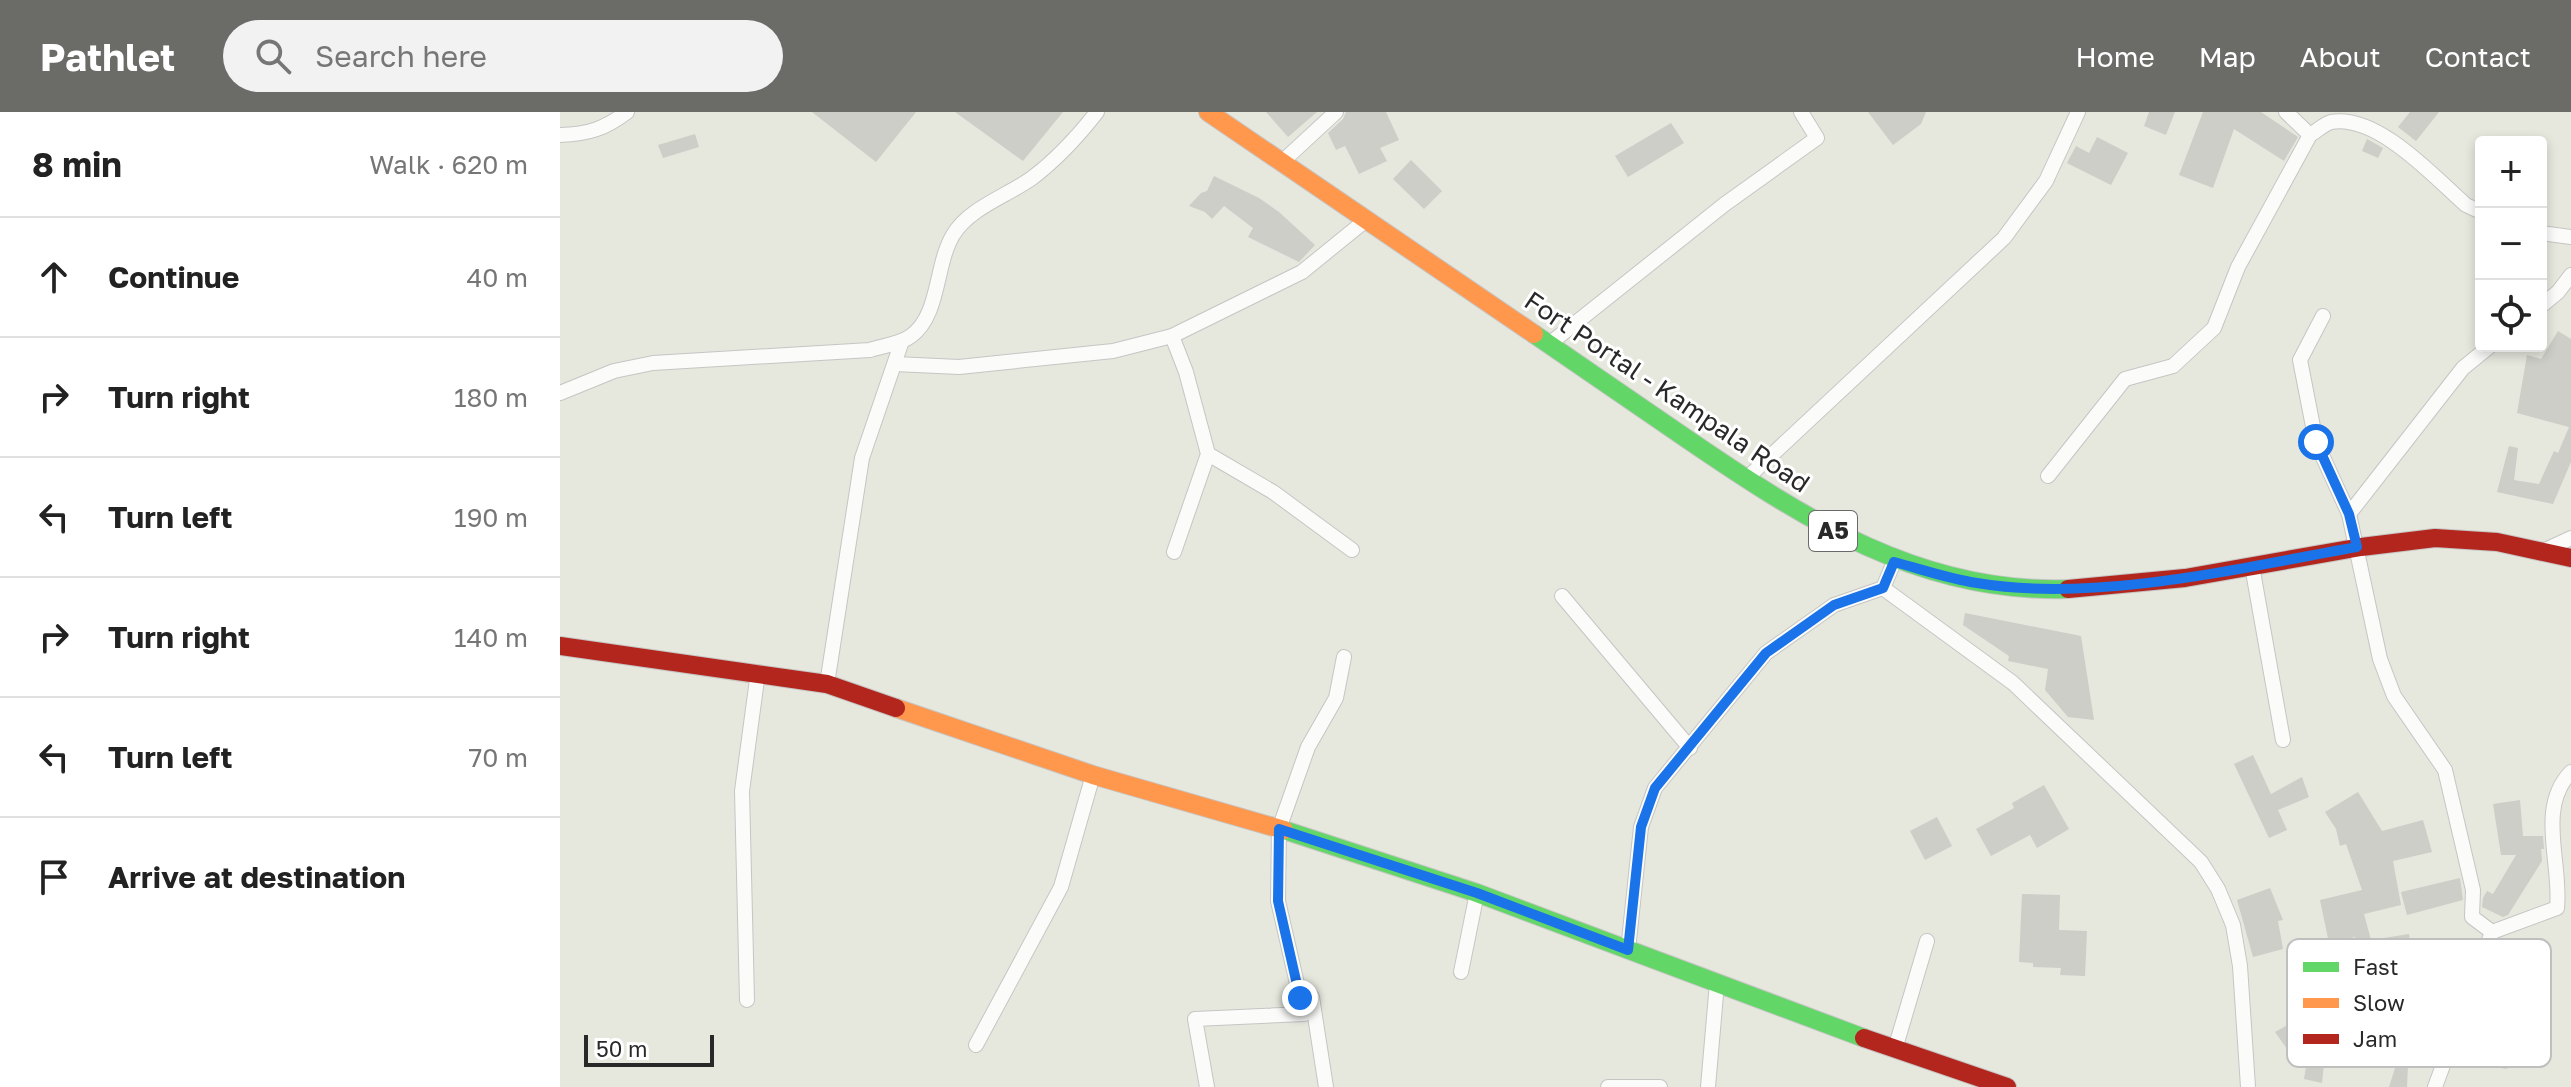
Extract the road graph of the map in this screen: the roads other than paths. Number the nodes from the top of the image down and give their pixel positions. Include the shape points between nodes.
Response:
1 (627, 112) edge
2 (1097, 112) edge
3 (1208, 112) edge
4 (1336, 112) edge
5 (1801, 112) edge
6 (2078, 112) edge
7 (2286, 112) edge
8 (560, 135) edge
9 (2310, 135) junction
10 (1282, 162) junction
11 (2475, 209) edge
12 (1366, 220) junction
13 (2547, 234) edge
14 (2571, 237) edge
15 (2571, 275) edge
16 (2547, 301) edge
17 (2323, 316) dead end
18 (1172, 336) junction
19 (902, 341) junction
20 (1548, 345) junction
21 (2483, 352) edge
22 (895, 364) junction
23 (560, 393) edge
24 (1208, 454) junction
25 (2048, 476) dead end
26 (1746, 479) junction
27 (2349, 514) junction
28 (2571, 538) edge
29 (2357, 547) junction
30 (1352, 550) dead end
31 (2545, 550) junction
32 (1174, 552) dead end
33 (2571, 558) edge
34 (1894, 562) junction
35 (2252, 566) junction
36 (1883, 588) junction
37 (1562, 596) dead end
38 (560, 646) edge
39 (1344, 657) dead end
40 (758, 672) junction
41 (827, 684) junction
42 (2283, 740) dead end
43 (1690, 748) junction
44 (2571, 772) edge
45 (1093, 775) junction
46 (1279, 829) junction
47 (1477, 893) junction
48 (2564, 906) edge
49 (2492, 932) junction
50 (2489, 939) edge
51 (1927, 941) dead end
52 (1628, 950) junction
53 (1461, 972) dead end
54 (1717, 983) junction
55 (1300, 998) junction
56 (747, 1000) dead end
57 (976, 1045) dead end
58 (1895, 1049) junction
59 (2442, 1067) edge
60 (1207, 1087) edge
61 (1326, 1087) edge
62 (1608, 1087) edge
63 (1660, 1087) edge
64 (1708, 1087) edge
65 (2007, 1087) edge
66 (2248, 1087) edge
67 (2435, 1087) edge

1 - 8 street via 607,127
2 - 19 street via 1033,177 954,233 923,323
3 - 10 street, Fort Portal - Kampala Road / A5
4 - 10 street
5 - 20 street via 1817,138
6 - 26 street via 2046,181 2004,238
7 - 9 street
9 - 11 street via 2328,122 2365,126 2390,139
9 - 25 street via 2238,267 2214,328 2173,366 2125,379
10 - 12 street, Fort Portal - Kampala Road / A5
12 - 18 street via 1302,272
12 - 20 street, Fort Portal - Kampala Road / A5
13 - 14 street
15 - 16 street
17 - 27 street via 2300,360 2316,442
18 - 22 street via 1113,351 959,367
18 - 24 street
19 - 22 street
19 - 23 street via 870,350 653,363 614,371
20 - 26 street, Fort Portal - Kampala Road / A5
21 - 27 street via 2463,368
22 - 41 street via 862,458
24 - 30 street via 1273,492
24 - 32 street
26 - 34 street, Fort Portal - Kampala Road / A5
27 - 29 street
28 - 31 street
29 - 31 street, Fort Portal - Kampala Road / A5 via 2450,538
29 - 35 street, Fort Portal - Kampala Road / A5
29 - 49 street via 2380,659 2394,696 2445,770 2473,890 2472,917
31 - 33 street, Fort Portal - Kampala Road / A5
34 - 35 street, Fort Portal - Kampala Road / A5 via 1977,583 2046,588 2119,585
34 - 36 street
35 - 42 street
36 - 43 street via 1834,605 1766,653
36 - 66 street via 2013,683 2201,862 2233,925
37 - 43 street
38 - 40 street
39 - 46 street via 1336,698 1308,747
40 - 41 street
40 - 56 street via 742,791
41 - 45 street
43 - 52 street via 1655,788 1641,827
44 - 48 street via 2552,813 2558,894
45 - 46 street
45 - 57 street via 1061,887
46 - 47 street
46 - 55 street via 1278,901
47 - 52 street
47 - 53 street
48 - 49 street
49 - 50 street
51 - 58 street
52 - 54 street
54 - 58 street
54 - 64 street
55 - 60 street via 1304,1014 1195,1019
55 - 61 street via 1312,997
58 - 65 street
59 - 67 street
62 - 63 street

